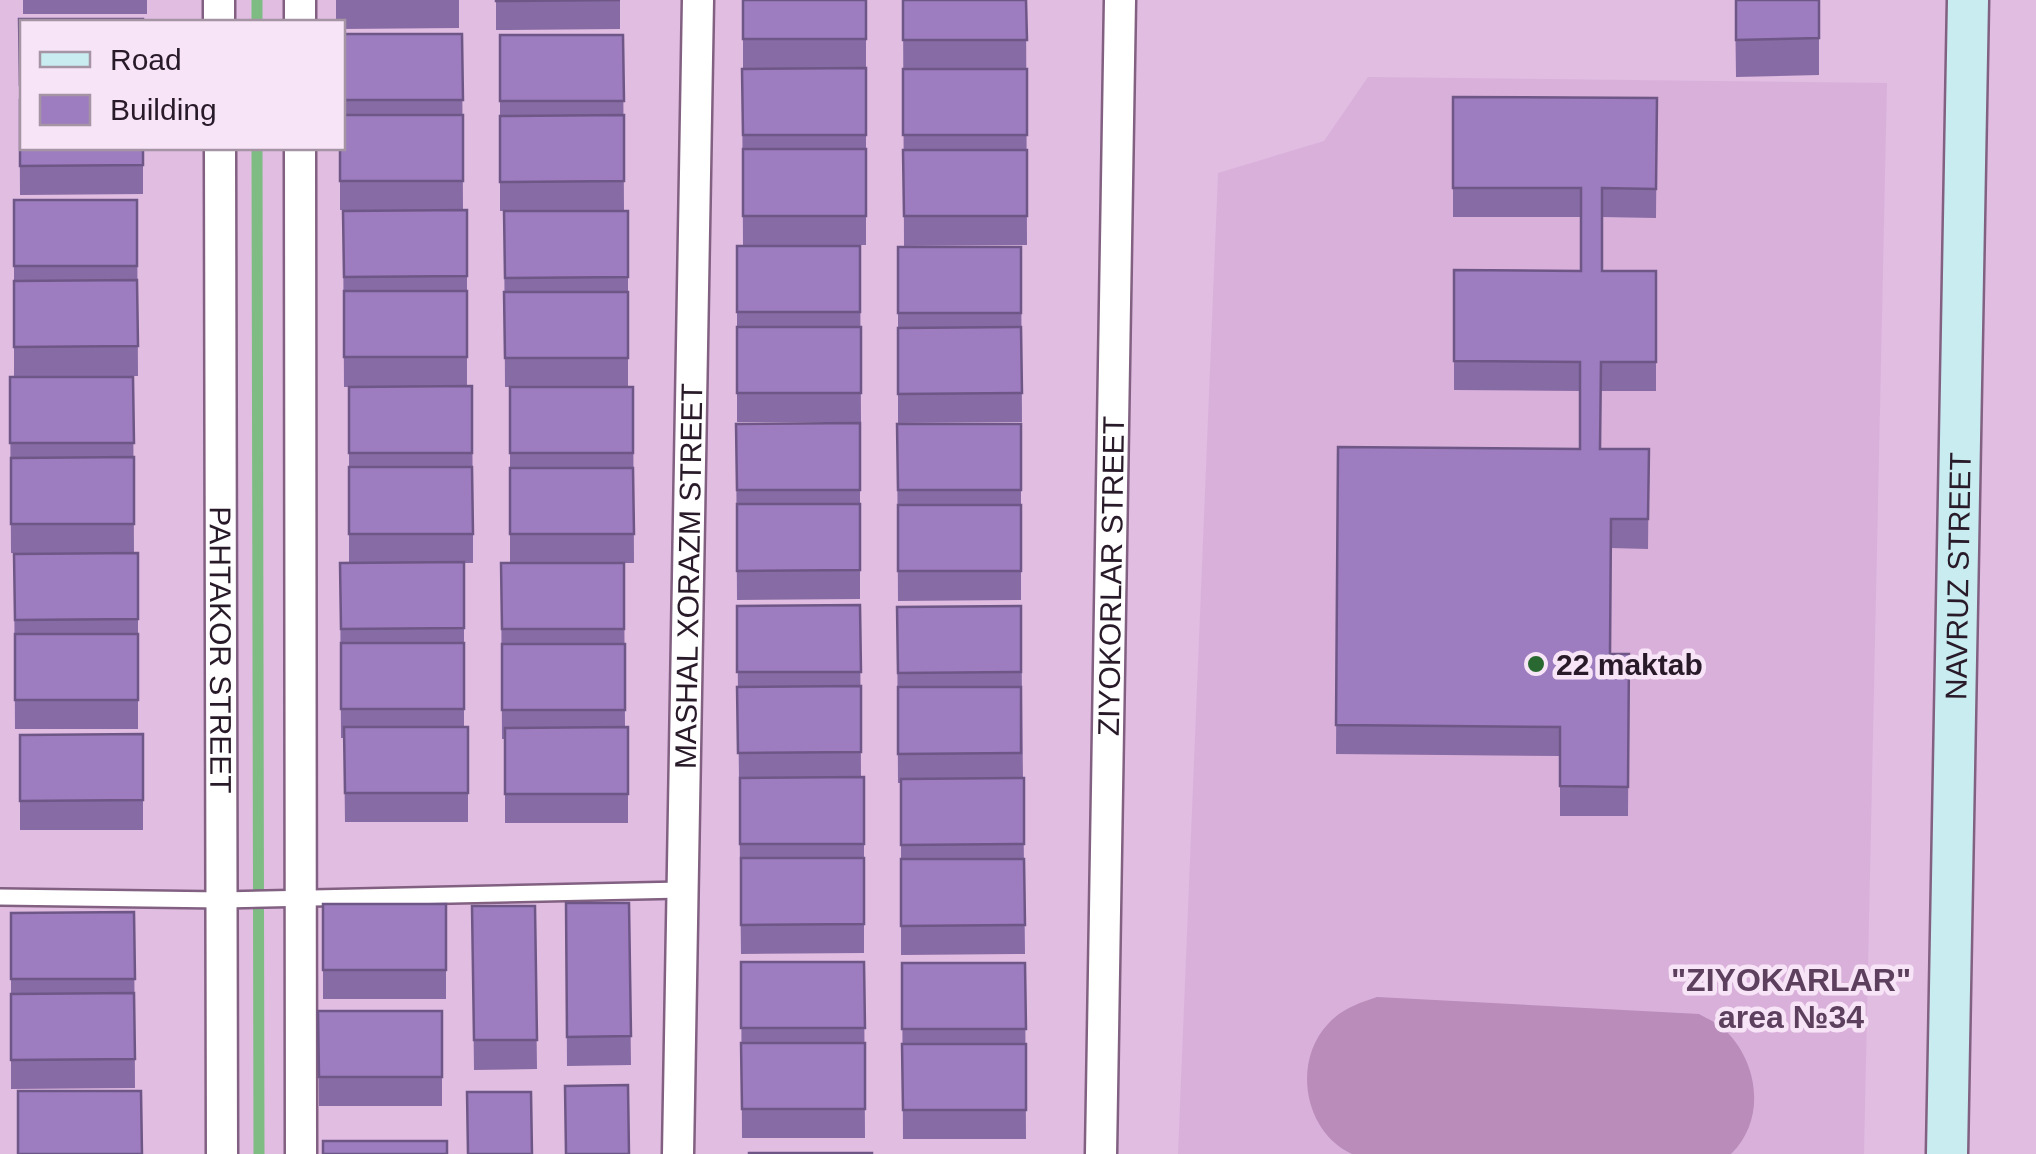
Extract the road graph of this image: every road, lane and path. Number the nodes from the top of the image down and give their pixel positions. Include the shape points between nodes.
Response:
1 (698, 0) edge
2 (1120, 0) edge
3 (1968, 0) edge
4 (220, 150) edge
5 (300, 150) edge
6 (682, 890) junction
7 (0, 897) edge
8 (222, 900) junction
9 (222, 1154) edge
10 (301, 1154) edge
11 (678, 1154) edge
12 (1101, 1154) edge
13 (1947, 1154) edge

1 - 6 street, MASHAL XORAZM STREET
2 - 12 street, ZIYOKORLAR STREET
3 - 13 street, NAVRUZ STREET
4 - 8 street, PAHTAKOR STREET
5 - 10 street
6 - 8 lane
6 - 11 street, MASHAL XORAZM STREET
7 - 8 lane
8 - 9 street, PAHTAKOR STREET

